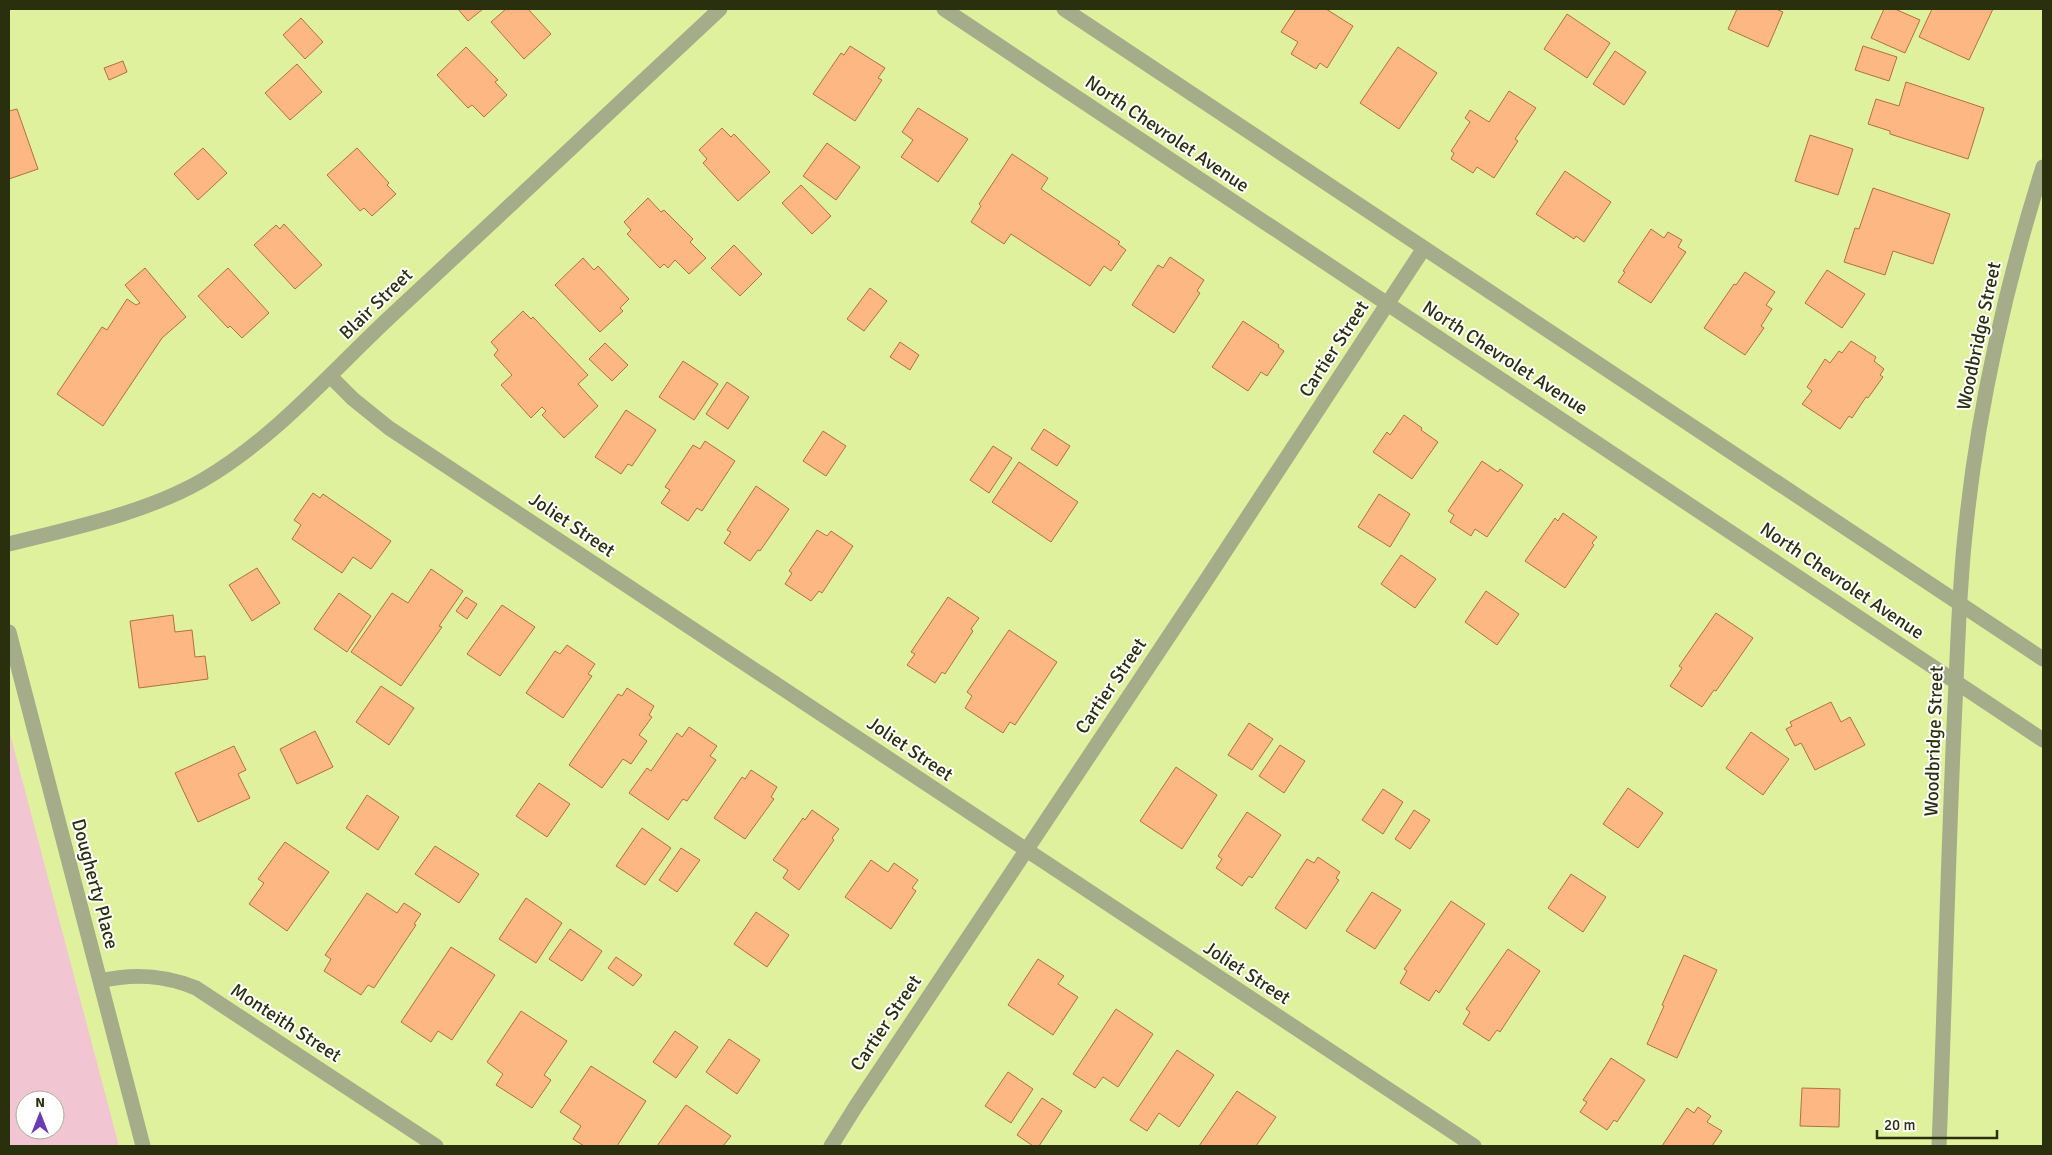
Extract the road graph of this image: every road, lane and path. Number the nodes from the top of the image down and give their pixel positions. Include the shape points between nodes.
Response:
1 (720, 9) edge
2 (944, 9) edge
3 (1064, 9) edge
4 (2043, 167) edge
5 (1424, 248) junction
6 (1387, 304) junction
7 (330, 376) junction
8 (9, 544) edge
9 (1960, 604) junction
10 (9, 632) edge
11 (2043, 658) edge
12 (1956, 682) junction
13 (2043, 740) edge
14 (1026, 850) junction
15 (100, 981) junction
16 (143, 1146) edge
17 (436, 1146) edge
18 (831, 1146) edge
19 (1474, 1146) edge
20 (1939, 1146) edge

1 - 7 street, Blair Street
2 - 6 street, North Chevrolet Avenue
3 - 5 street
4 - 9 street, Woodbridge Street via 2017,255 1987,390 1968,504
5 - 6 street, Cartier Street
5 - 9 street
6 - 12 street, North Chevrolet Avenue
6 - 14 street, Cartier Street
7 - 8 street, Blair Street via 271,430 201,481 126,512
7 - 14 street, Joliet Street via 389,428
9 - 11 street
9 - 12 street, Woodbridge Street
10 - 15 street, Dougherty Place
12 - 13 street, North Chevrolet Avenue
12 - 20 street, Woodbridge Street
14 - 18 street, Cartier Street
14 - 19 street, Joliet Street
15 - 16 street, Dougherty Place
15 - 17 street, Monteith Street via 143,975 196,988

